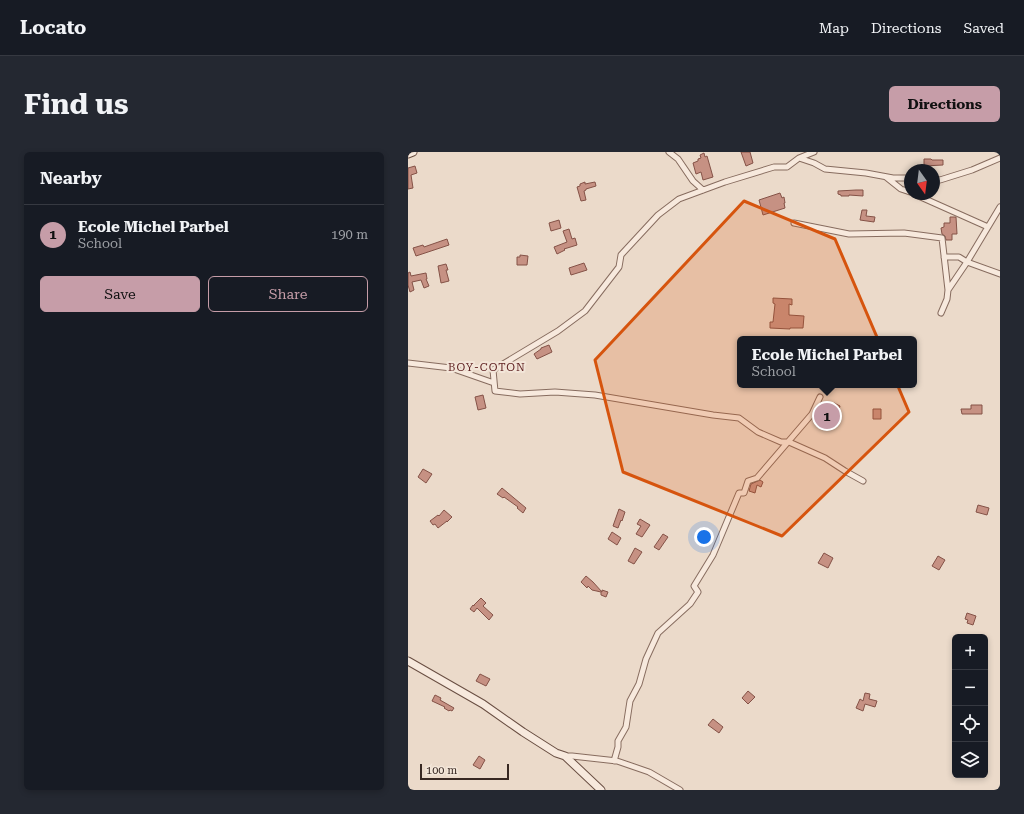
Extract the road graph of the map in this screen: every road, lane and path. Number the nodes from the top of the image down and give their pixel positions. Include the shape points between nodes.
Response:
1 (413, 152) edge
2 (669, 152) edge
3 (814, 152) edge
4 (408, 154) edge
5 (799, 158) junction
6 (1000, 158) edge
7 (885, 177) junction
8 (904, 178) edge
9 (940, 180) edge
10 (904, 189) edge
11 (704, 190) junction
12 (927, 200) edge
13 (1000, 206) edge
14 (794, 223) dead end
15 (988, 227) junction
16 (944, 257) junction
17 (967, 262) junction
18 (1000, 274) edge
19 (948, 290) junction
20 (941, 313) dead end
21 (408, 362) edge
22 (494, 383) junction
23 (820, 397) dead end
24 (788, 442) junction
25 (863, 480) dead end
26 (408, 661) edge
27 (565, 756) junction
28 (614, 760) junction
29 (601, 790) edge
30 (680, 790) edge

1 - 4 main road
2 - 11 street
3 - 5 street
5 - 7 street via 825,169
5 - 11 street via 787,167 774,166
6 - 9 street
7 - 8 street
7 - 10 street
11 - 22 street via 679,199 658,215 621,255 619,267 585,310 558,331 493,370
12 - 15 street
13 - 15 street
14 - 16 street via 849,234 904,233 942,238
15 - 17 street
16 - 17 street via 959,257
16 - 19 street
17 - 18 street
17 - 19 street
19 - 20 street
21 - 22 street via 451,368
22 - 24 street via 495,391 595,395 739,418 758,432 781,442
23 - 24 street via 812,414
24 - 25 street via 825,458 845,472
24 - 28 street via 757,478 748,481 744,493 739,493 713,555 694,586 698,592 690,604 658,633 630,701 626,727 618,741
26 - 27 main road via 483,704 523,732
27 - 28 street
27 - 29 main road
28 - 30 street via 649,772

